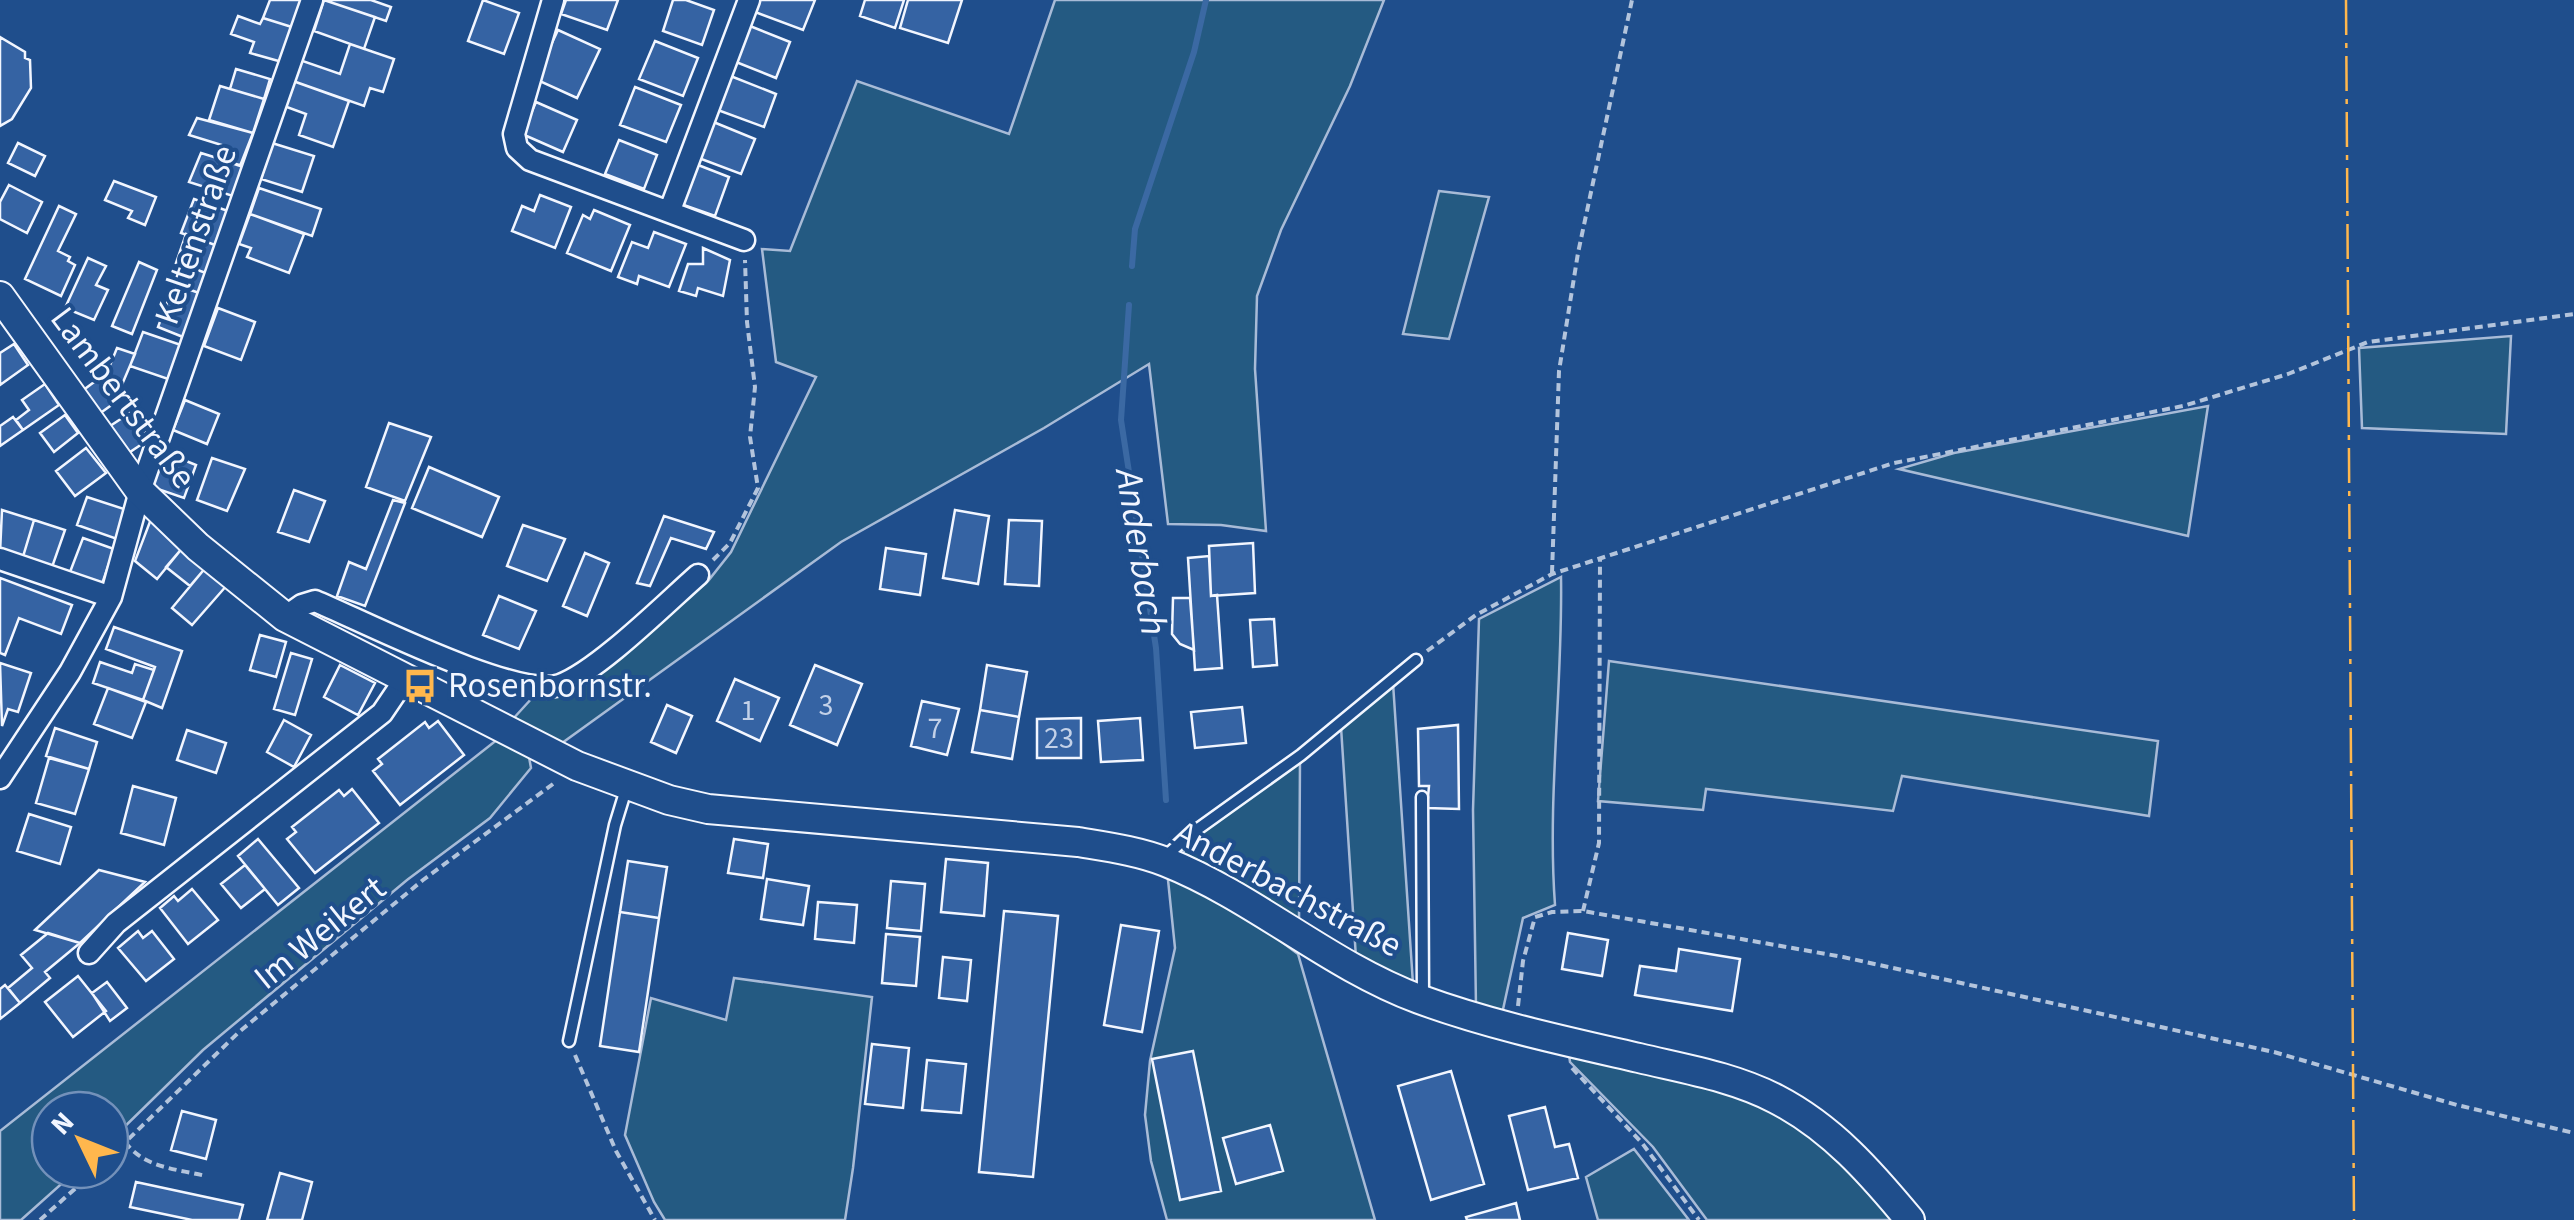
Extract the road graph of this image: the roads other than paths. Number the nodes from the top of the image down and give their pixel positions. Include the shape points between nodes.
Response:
1 (312, 0) edge
2 (553, 0) edge
3 (749, 0) edge
4 (670, 210) junction
5 (744, 240) road end
6 (0, 296) edge
7 (140, 490) junction
8 (0, 558) edge
9 (698, 576) road end
10 (111, 597) junction
11 (285, 616) junction
12 (1416, 660) road end
13 (405, 678) junction
14 (577, 766) joint
15 (0, 778) edge
16 (627, 785) junction
17 (1422, 796) dead end
18 (1162, 860) junction
19 (89, 953) dead end
20 (1423, 1000) junction
21 (569, 1041) road end
22 (1910, 1220) edge

1 - 7 street, Keltenstraße
2 - 4 street via 514,134 517,148 530,160
3 - 4 street
4 - 5 street
6 - 7 main road, Lambertstraße
7 - 10 street, Keltenstraße
7 - 11 main road, Lambertstraße
8 - 10 street
9 - 11 street via 590,667 557,686 538,688 489,675 316,601
10 - 15 street, Keltenstraße
11 - 13 main road, Lambertstraße
12 - 18 lane
13 - 14 main road, Lambertstraße
13 - 19 street via 382,713 116,923
14 - 16 main road, Anderbachstraße
16 - 18 main road, Anderbachstraße via 708,810 1078,842
16 - 21 lane
17 - 20 lane
18 - 20 main road, Anderbachstraße via 1342,963
20 - 22 main road, Anderbachstraße via 1774,1098 1826,1130

